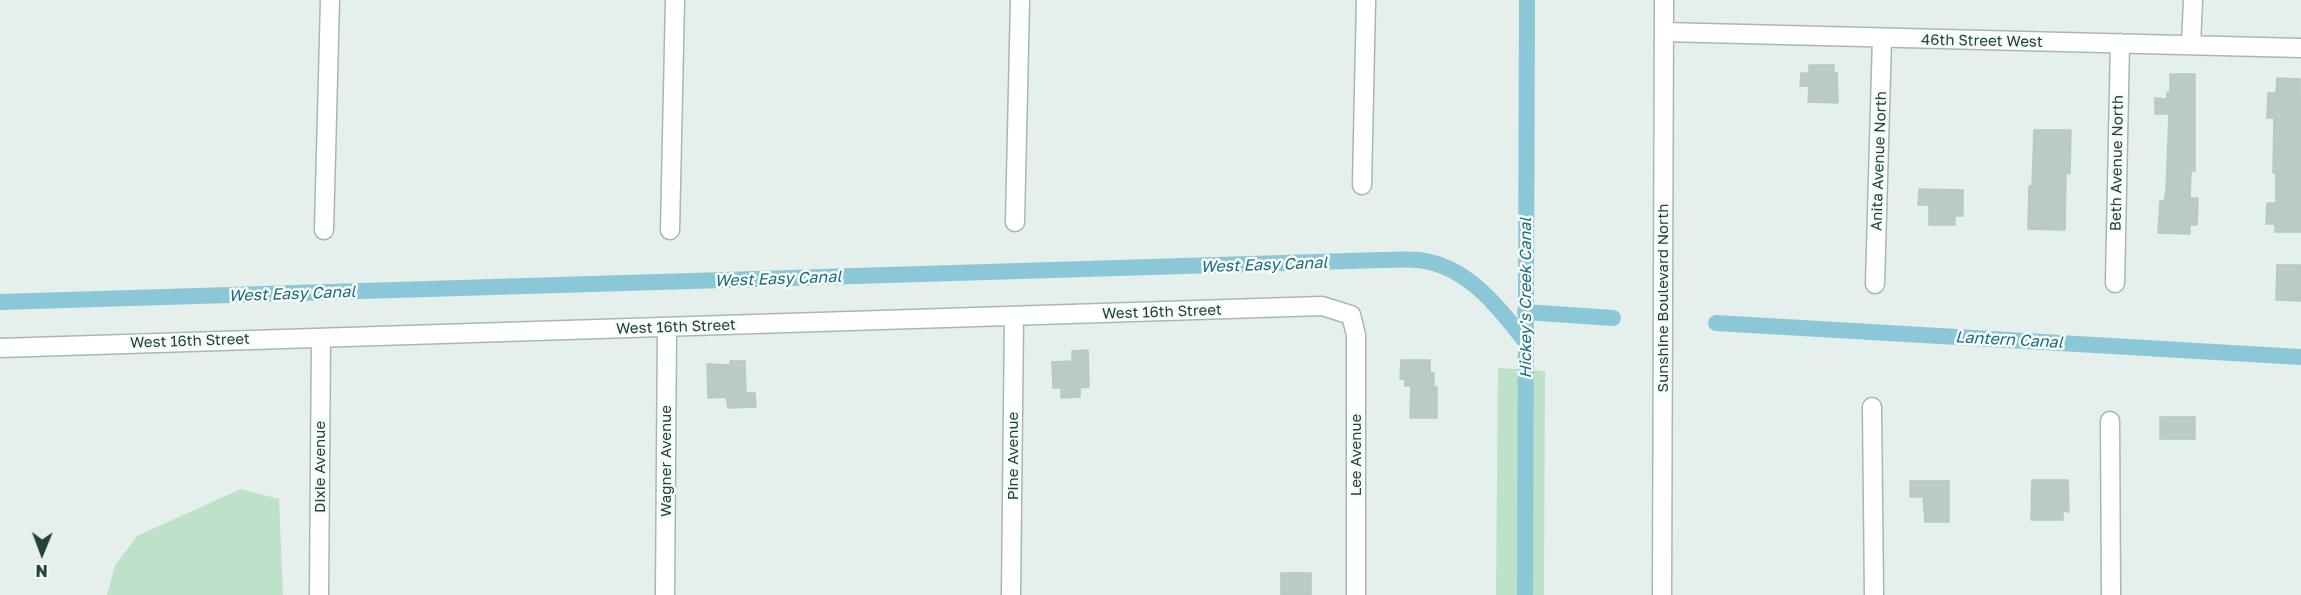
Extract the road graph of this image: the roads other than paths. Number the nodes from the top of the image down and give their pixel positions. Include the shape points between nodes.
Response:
1 (330, 0) edge
2 (675, 0) edge
3 (1020, 0) edge
4 (1366, 0) edge
5 (1664, 0) edge
6 (2193, 0) edge
7 (1664, 32) junction
8 (1882, 38) junction
9 (2120, 44) junction
10 (2191, 45) junction
11 (2301, 48) edge
12 (1362, 185) dead end
13 (1015, 222) dead end
14 (324, 230) dead end
15 (670, 230) dead end
16 (2115, 283) dead end
17 (1875, 284) dead end
18 (1351, 315) joint
19 (1014, 317) junction
20 (667, 327) junction
21 (321, 338) junction
22 (0, 348) edge
23 (1872, 407) dead end
24 (2110, 421) dead end
25 (319, 595) edge
26 (665, 595) edge
27 (1011, 595) edge
28 (1356, 595) edge
29 (1662, 595) edge
30 (1874, 595) edge
31 (2111, 595) edge

1 - 14 street
2 - 15 street
3 - 13 street
4 - 12 street
5 - 7 street, Sunshine Boulevard North
6 - 10 street
7 - 8 street, 46th Street West
7 - 29 street, Sunshine Boulevard North
8 - 9 street, 46th Street West
8 - 17 street, Anita Avenue North
9 - 10 street, 46th Street West
9 - 16 street, Beth Avenue North
10 - 11 street, 46th Street West
18 - 19 street, West 16th Street via 1322,306
18 - 28 street, Lee Avenue via 1356,335
19 - 20 street, West 16th Street
19 - 27 street, Pine Avenue
20 - 21 street, West 16th Street
20 - 26 street, Wagner Avenue
21 - 22 street, West 16th Street
21 - 25 street, Dixie Avenue
23 - 30 street
24 - 31 street

